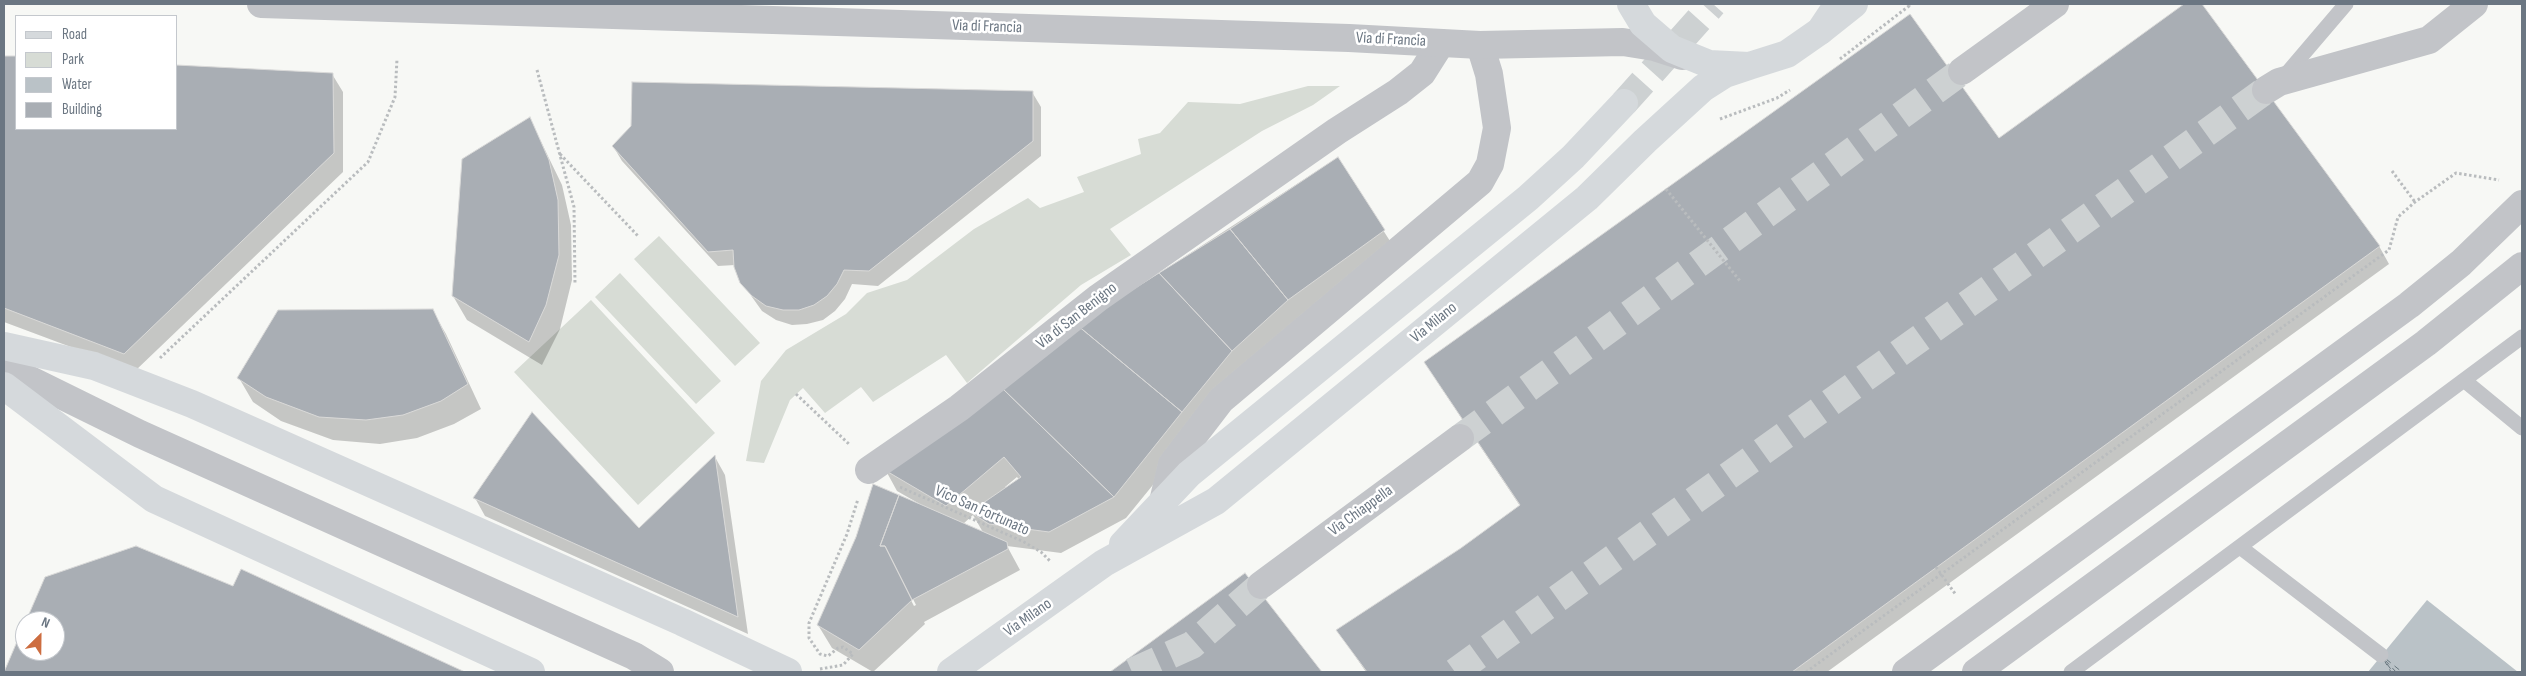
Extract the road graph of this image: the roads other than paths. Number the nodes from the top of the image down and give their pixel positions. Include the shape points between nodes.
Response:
1 (261, 4) edge
2 (1631, 4) edge
3 (1838, 4) edge
4 (1854, 4) edge
5 (2055, 4) edge
6 (2346, 4) edge
7 (2474, 4) edge
8 (1820, 31) junction
9 (1442, 43) junction
10 (1480, 44) junction
11 (1709, 64) junction
12 (1749, 66) junction
13 (1962, 71) tunnel mouth
14 (2273, 86) joint
15 (1624, 103) tunnel mouth
16 (2522, 204) edge
17 (2522, 266) edge
18 (2522, 337) edge
19 (4, 346) edge
20 (4, 367) edge
21 (2464, 381) junction
22 (4, 386) edge
23 (2522, 428) edge
24 (1460, 438) tunnel mouth
25 (871, 469) road end
26 (1163, 502) junction
27 (2240, 547) junction
28 (1104, 564) junction
29 (1261, 585) tunnel mouth
30 (2381, 656) dead end
31 (531, 672) edge
32 (660, 672) edge
33 (788, 672) edge
34 (951, 672) edge
35 (1906, 672) edge
36 (1976, 672) edge
37 (2070, 672) edge

1 - 9 street, Via di Francia
2 - 11 main road via 1643,24 1672,49
3 - 8 main road
4 - 8 main road, Via Milano
5 - 13 street
6 - 14 lane
7 - 14 street via 2429,40
8 - 12 main road, Via Milano via 1787,54
9 - 10 street, Via di Francia
9 - 25 street, Via di San Benigno via 1422,74 1398,92 1337,130 1106,293 959,408
10 - 11 street, Via di Francia via 1623,42 1654,47
10 - 26 street via 1489,74 1497,128 1490,164 1480,182 1221,400 1172,464
11 - 12 main road
12 - 28 main road, Via Milano via 1725,74 1703,88 1587,198 1216,501
15 - 26 main road, Via Milano via 1573,157 1528,198 1189,474
16 - 35 street via 2461,264 2409,305
17 - 36 street via 2426,343
18 - 21 lane
19 - 33 main road via 94,366 192,404
20 - 32 street via 140,434 634,656
21 - 23 lane
21 - 27 lane
22 - 31 main road via 154,499
24 - 29 street, Via Chiappella
26 - 28 main road, Via Milano
27 - 30 lane
27 - 37 lane
28 - 34 main road, Via Milano

